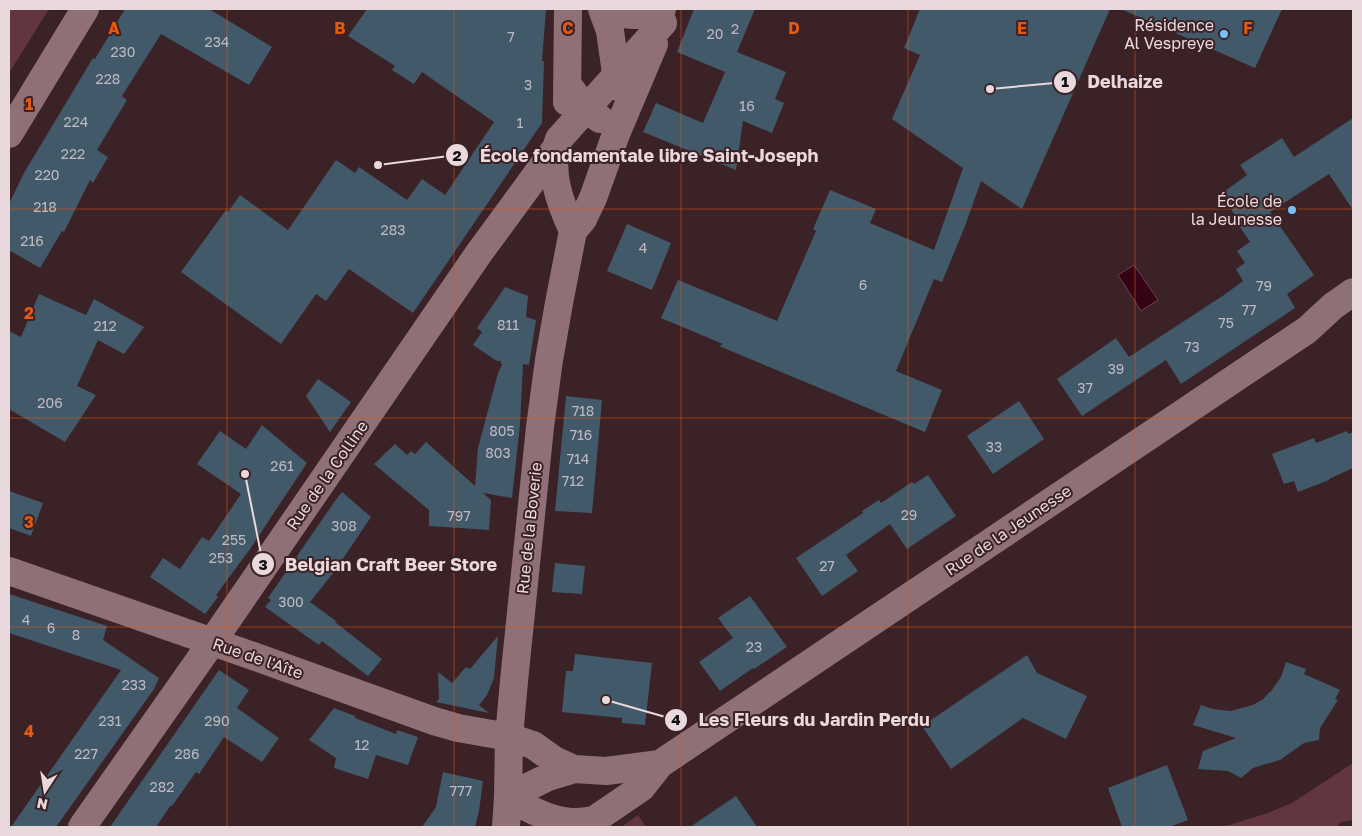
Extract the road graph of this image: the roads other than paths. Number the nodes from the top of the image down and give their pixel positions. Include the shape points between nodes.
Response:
1 (85, 9) edge
2 (602, 9) edge
3 (606, 9) edge
4 (570, 11) edge
5 (665, 13) edge
6 (616, 76) junction
7 (567, 84) junction
8 (586, 109) junction
9 (621, 123) junction
10 (9, 134) edge
11 (560, 141) junction
12 (573, 232) junction
13 (1353, 292) edge
14 (9, 571) edge
15 (212, 642) junction
16 (510, 736) junction
17 (660, 764) junction
18 (574, 769) junction
19 (506, 816) edge
20 (591, 824) edge
21 (82, 827) edge

1 - 10 street
2 - 6 street via 610,31
3 - 5 street via 631,16
4 - 7 street
5 - 6 street, Rue de la Colline
5 - 9 street
6 - 8 street, Rue de la Colline
6 - 9 street
7 - 8 street
7 - 11 street
8 - 9 street via 598,118
8 - 11 street, Rue de la Colline
9 - 12 street via 584,219
11 - 12 street via 555,163 557,189
11 - 15 street, Rue de la Colline via 479,253
12 - 16 street, Rue de la Boverie via 558,302 540,427
13 - 17 street, Rue de la Jeunesse via 1332,306 1307,330
14 - 15 street, Rue de l'Aîte
15 - 16 street, Rue de l'Aîte via 434,721
15 - 21 street, Rue de la Colline
16 - 18 street, Rue de la Jeunesse
16 - 19 street, Rue de la Boverie
17 - 18 street, Rue de la Jeunesse via 606,771
17 - 20 street, Rue de la Jeunesse via 641,788
18 - 19 street, Rue de la Jeunesse via 548,777
19 - 20 street, Rue de la Jeunesse via 537,813

